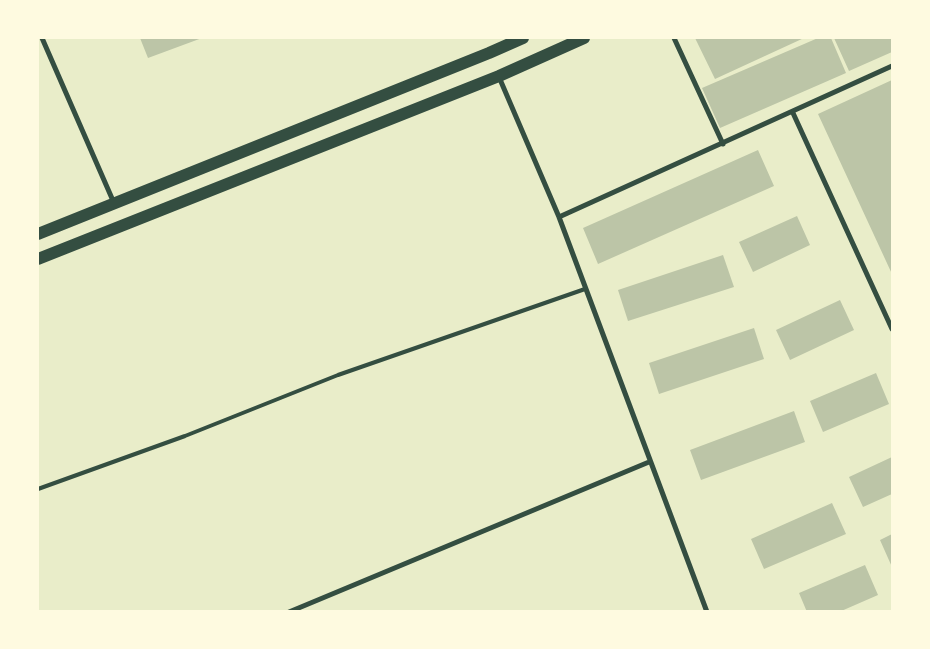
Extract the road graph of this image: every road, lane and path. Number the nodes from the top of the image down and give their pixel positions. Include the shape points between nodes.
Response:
1 (42, 38) edge
2 (523, 38) edge
3 (584, 38) edge
4 (674, 38) edge
5 (892, 66) edge
6 (499, 76) junction
7 (793, 113) junction
8 (723, 144) junction
9 (114, 204) junction
10 (559, 218) junction
11 (38, 234) edge
12 (38, 259) edge
13 (585, 289) junction
14 (892, 329) edge
15 (649, 462) junction
16 (38, 489) edge
17 (289, 612) edge
18 (707, 612) edge

1 - 9 street
2 - 9 main road
3 - 6 main road
4 - 8 street
5 - 7 street
6 - 10 street
6 - 12 main road
7 - 8 street
7 - 14 street
8 - 10 street
9 - 11 main road
10 - 13 street
13 - 15 street
13 - 16 lane via 338,375 185,436
15 - 17 street
15 - 18 street

